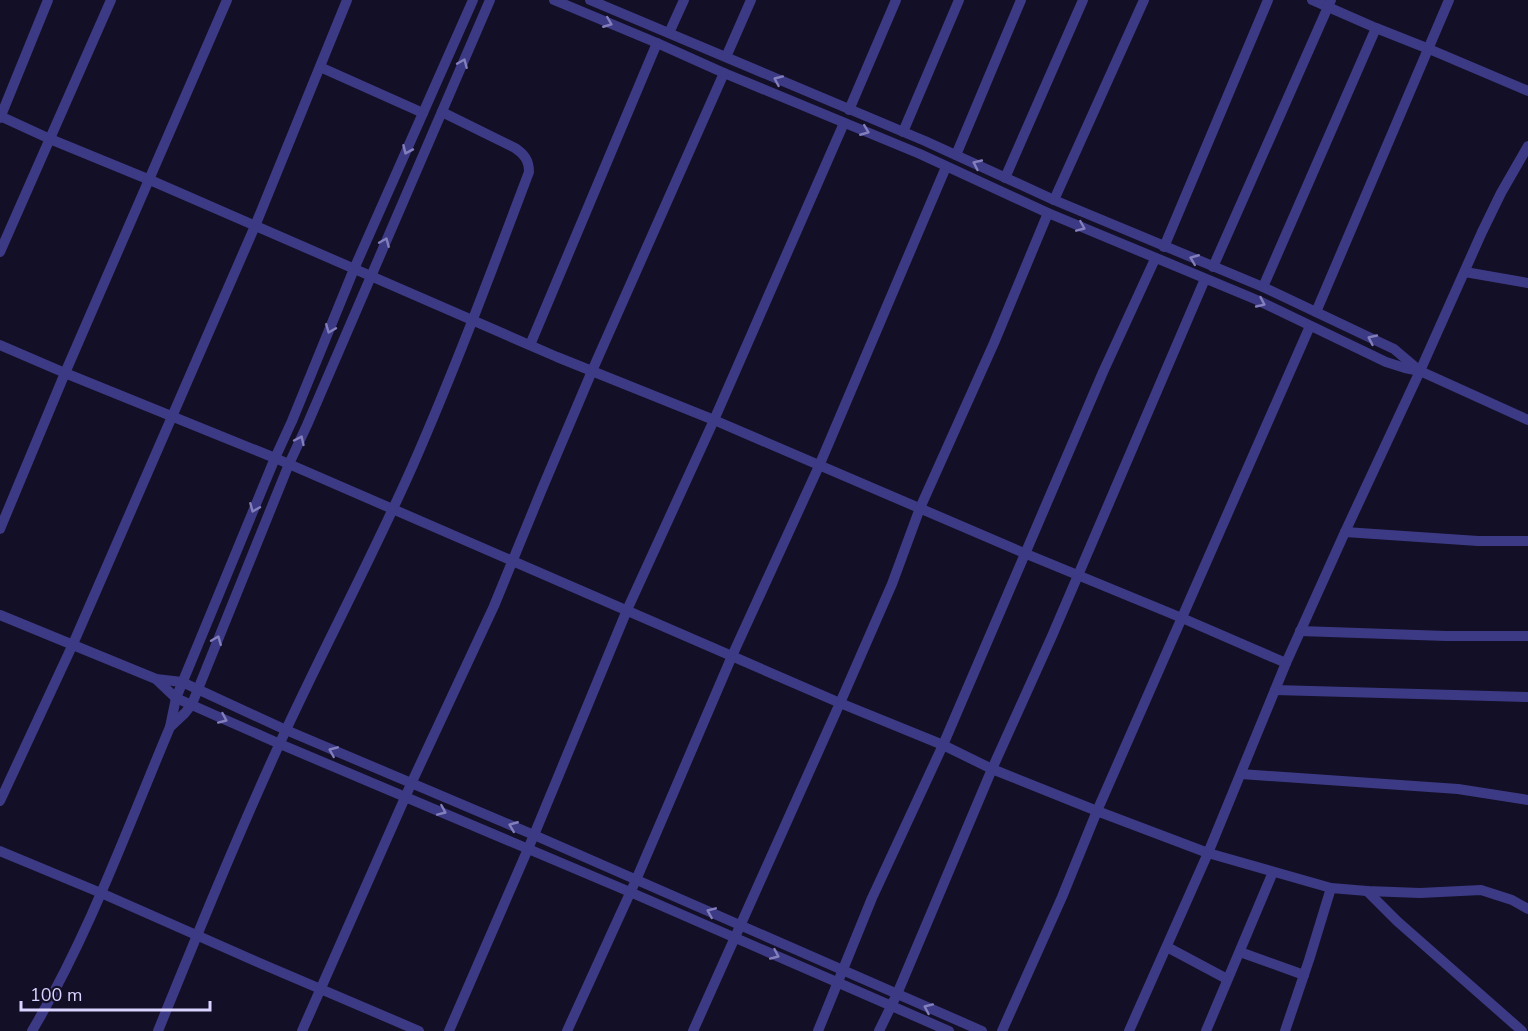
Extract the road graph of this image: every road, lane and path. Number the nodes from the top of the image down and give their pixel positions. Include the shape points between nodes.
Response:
1 (48, 0) edge
2 (111, 0) edge
3 (228, 0) edge
4 (347, 0) edge
5 (473, 0) edge
6 (490, 0) edge
7 (554, 0) edge
8 (590, 0) edge
9 (684, 0) edge
10 (751, 0) edge
11 (896, 0) edge
12 (959, 0) edge
13 (1021, 0) edge
14 (1083, 0) edge
15 (1144, 0) edge
16 (1268, 0) edge
17 (1312, 0) edge
18 (1449, 0) edge
19 (1330, 3) edge
20 (607, 4) edge
21 (1376, 28) junction
22 (669, 33) junction
23 (657, 43) junction
24 (1429, 49) junction
25 (726, 57) junction
26 (320, 67) junction
27 (724, 73) junction
28 (798, 88) junction
29 (1528, 91) edge
30 (793, 102) junction
31 (849, 110) junction
32 (441, 112) junction
33 (423, 113) junction
34 (0, 117) edge
35 (844, 123) junction
36 (903, 132) junction
37 (50, 139) junction
38 (1528, 146) edge
39 (956, 154) junction
40 (946, 166) junction
41 (1005, 178) junction
42 (150, 180) junction
43 (1054, 200) junction
44 (1048, 213) junction
45 (255, 226) junction
46 (1121, 229) junction
47 (1115, 242) junction
48 (1164, 246) junction
49 (0, 252) edge
50 (1155, 259) junction
51 (1213, 267) junction
52 (354, 269) junction
53 (1465, 272) junction
54 (370, 277) junction
55 (1205, 279) junction
56 (1528, 283) edge
57 (1263, 287) junction
58 (1316, 312) junction
59 (473, 321) junction
60 (1310, 326) junction
61 (0, 345) edge
62 (530, 345) junction
63 (592, 371) junction
64 (1420, 371) junction
65 (65, 373) junction
66 (172, 416) junction
67 (714, 420) junction
68 (1528, 420) edge
69 (275, 458) junction
70 (289, 464) junction
71 (819, 466) junction
72 (920, 508) junction
73 (393, 509) junction
74 (0, 529) edge
75 (1345, 532) junction
76 (1528, 541) edge
77 (1024, 553) junction
78 (513, 561) junction
79 (1078, 575) junction
80 (627, 610) junction
81 (0, 615) edge
82 (1182, 618) junction
83 (1300, 631) junction
84 (1528, 636) edge
85 (73, 644) junction
86 (732, 656) junction
87 (1286, 663) junction
88 (156, 679) junction
89 (182, 682) junction
90 (197, 689) junction
91 (1275, 690) junction
92 (1528, 697) edge
93 (176, 698) junction
94 (840, 703) junction
95 (192, 704) junction
96 (170, 727) junction
97 (286, 730) junction
98 (280, 744) junction
99 (943, 745) junction
100 (992, 769) junction
101 (1241, 774) junction
102 (411, 784) junction
103 (406, 796) junction
104 (1528, 800) edge
105 (0, 801) edge
106 (1097, 811) junction
107 (534, 835) junction
108 (527, 848) junction
109 (0, 851) edge
110 (1208, 853) junction
111 (1273, 872) junction
112 (636, 880) junction
113 (1331, 888) junction
114 (1366, 891) junction
115 (630, 892) junction
116 (101, 893) junction
117 (1528, 909) edge
118 (741, 924) junction
119 (197, 936) junction
120 (735, 938) junction
121 (1167, 947) junction
122 (1240, 952) junction
123 (844, 970) junction
124 (1304, 975) junction
125 (1227, 979) junction
126 (838, 983) junction
127 (321, 990) junction
128 (897, 994) junction
129 (891, 1005) junction
130 (32, 1031) edge
131 (158, 1031) edge
132 (302, 1031) edge
133 (419, 1031) edge
134 (449, 1031) edge
135 (567, 1031) edge
136 (693, 1031) edge
137 (818, 1031) edge
138 (879, 1031) edge
139 (949, 1031) edge
140 (982, 1031) edge
141 (1002, 1031) edge
142 (1129, 1031) edge
143 (1206, 1031) edge
144 (1285, 1031) edge
145 (1522, 1031) edge

1 - 34 street
2 - 37 street
3 - 42 street
4 - 26 street
5 - 33 street
32 -> 6 street
7 -> 23 street
8 - 20 street
9 - 22 street
10 - 25 street
11 - 31 street
12 - 36 street
13 - 39 street
14 - 41 street
15 - 43 street
16 - 48 street
17 - 19 street
18 - 24 street
19 - 21 street
19 - 51 street
20 - 22 street
21 - 24 street
21 - 57 street
22 - 25 street
23 - 27 street
23 - 62 street
24 - 29 street
24 - 58 street
28 -> 25 street
26 - 33 street
26 - 45 street
27 - 30 street
27 - 63 street
28 - 30 street
28 - 31 street
30 - 35 street
31 - 36 street
54 -> 32 street
32 - 59 street via 515,148 528,162 529,172
33 -> 52 street
34 - 37 street
35 -> 40 street
35 - 67 street
36 - 39 street
37 - 42 street
37 - 49 street
38 - 53 street via 1501,193
41 -> 39 street
40 - 44 street
40 - 71 street
41 - 43 street
42 - 45 street
42 - 65 street
43 - 46 street
44 -> 47 street
44 - 72 street
45 - 52 street
45 - 66 street
46 - 47 street
46 - 48 street
47 - 50 street
51 -> 48 street
50 - 55 street
50 - 77 street
51 - 57 street
52 - 54 street
52 -> 69 street
53 - 56 street
53 - 64 street
54 - 59 street
70 -> 54 street
55 -> 60 street
55 - 79 street
57 - 58 street
64 -> 58 street via 1394,349
59 - 62 street
59 - 73 street
60 - 64 street via 1386,362
60 - 82 street
61 - 65 street
62 - 63 street
63 - 67 street
63 - 78 street
64 - 68 street
64 - 75 street
65 - 66 street
65 - 74 street
66 - 69 street
66 - 85 street
67 - 71 street
67 - 80 street
69 - 70 street
69 -> 89 street
70 - 73 street
90 -> 70 street
71 - 72 street
71 - 86 street
72 - 77 street
72 - 94 street
73 - 78 street
73 - 97 street
75 - 76 street
75 - 83 street
77 - 79 street
77 - 99 street
78 - 80 street
78 - 102 street
79 - 82 street
79 - 100 street
80 - 86 street
80 - 107 street
81 - 85 street
82 - 87 street
82 - 106 street
83 - 84 street
83 - 87 street
85 - 88 street
85 - 105 street
86 - 94 street
86 - 112 street
87 - 91 street
88 - 89 street
88 - 93 street
89 - 90 street
89 - 93 street
90 - 95 street
90 - 97 street
91 - 92 street
91 - 101 street
93 - 95 street
93 - 96 street
94 - 99 street
94 - 118 street
95 - 96 street
95 -> 98 street
96 - 116 street
97 - 98 street
102 -> 97 street
98 - 103 street
98 - 119 street
99 - 100 street
99 - 123 street via 872,898
100 - 106 street
100 - 128 street
101 - 104 street via 1458,789
101 - 110 street
102 - 103 street
107 -> 102 street
103 -> 108 street
103 - 127 street
106 - 110 street
106 - 141 street
107 - 108 street
107 - 112 street
108 - 115 street
108 - 134 street
109 - 116 street
110 - 111 street
110 - 121 street
111 - 113 street
111 - 122 street
112 - 115 street
118 -> 112 street
113 - 114 street
113 - 124 street
114 - 117 street via 1481,890
114 - 145 street
115 - 120 street
115 - 135 street
116 - 119 street
116 - 130 street via 63,977
118 - 120 street
118 - 123 street
119 - 127 street
119 - 131 street
120 -> 126 street
120 - 136 street
121 - 125 street
121 - 142 street
122 - 124 street
122 - 125 street
123 - 126 street
123 - 128 street
124 - 144 street
125 - 143 street
126 - 129 street
126 - 137 street
127 - 132 street
127 - 133 street
128 - 129 street
140 -> 128 street
129 - 138 street
129 - 139 street

